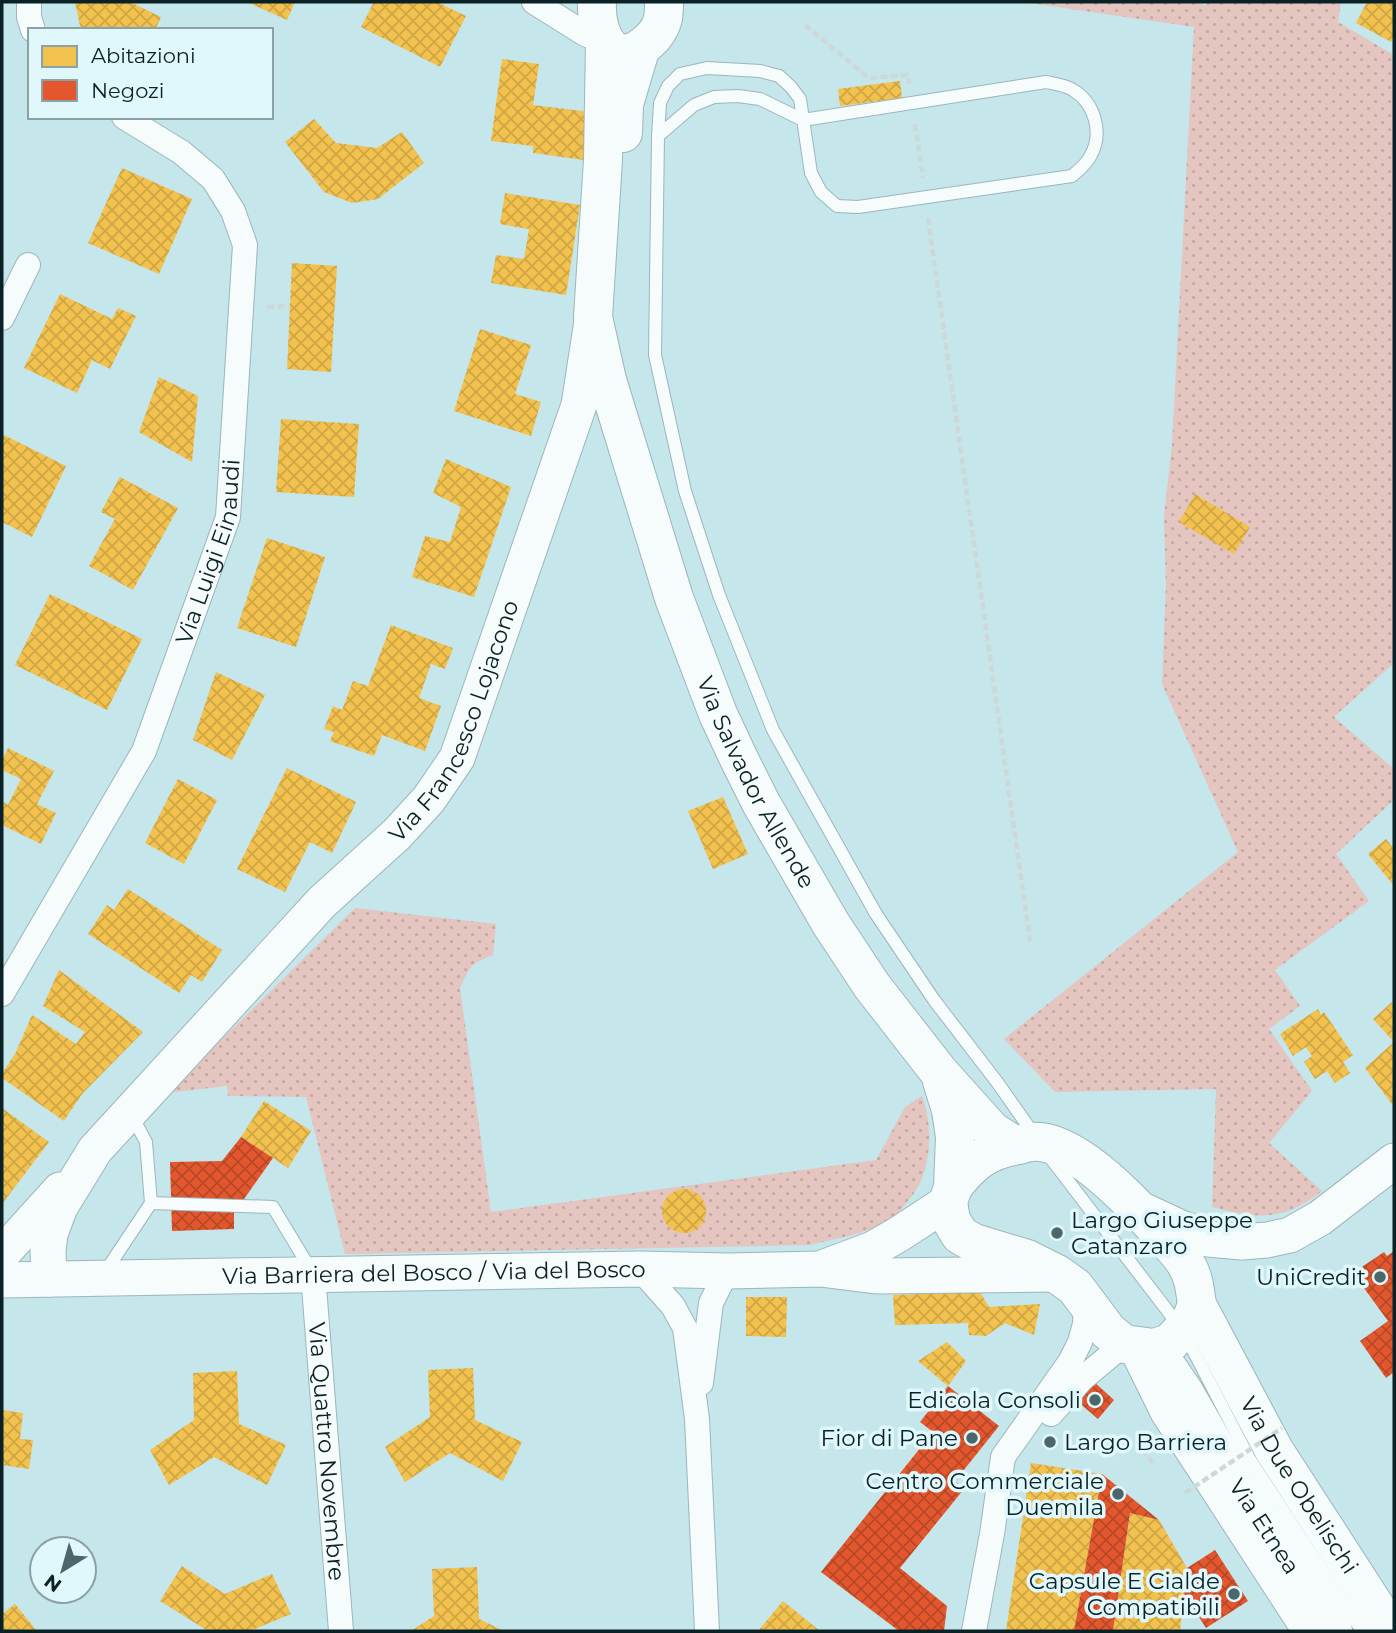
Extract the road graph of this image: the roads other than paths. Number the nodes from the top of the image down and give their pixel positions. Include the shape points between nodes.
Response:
1 (29, 2) edge
2 (534, 2) edge
3 (597, 2) edge
4 (664, 2) edge
5 (32, 28) edge
6 (622, 46) junction
7 (127, 119) edge
8 (803, 120) junction
9 (658, 135) junction
10 (28, 265) dead end
11 (593, 317) junction
12 (2, 318) edge
13 (634, 463) junction
14 (2, 994) edge
15 (939, 1072) junction
16 (130, 1113) junction
17 (1026, 1143) junction
18 (95, 1150) junction
19 (1394, 1161) edge
20 (951, 1195) junction
21 (151, 1203) junction
22 (1138, 1208) junction
23 (2, 1254) edge
24 (640, 1269) junction
25 (820, 1269) junction
26 (727, 1271) junction
27 (313, 1274) junction
28 (1057, 1274) junction
29 (50, 1279) junction
30 (101, 1279) junction
31 (2, 1280) edge
32 (1086, 1301) junction
33 (1167, 1335) junction
34 (697, 1419) junction
35 (992, 1534) junction
36 (341, 1631) edge
37 (707, 1631) edge
38 (974, 1631) edge
39 (1304, 1631) edge
40 (1333, 1631) edge
41 (1362, 1631) edge
42 (1391, 1631) edge

1 - 5 street
2 - 6 street via 585,34
3 - 6 main road, Via Francesco Lojacono via 597,25
4 - 6 main road via 663,19 654,36
6 - 11 main road, Via Francesco Lojacono via 603,160
6 - 13 main road via 618,320
7 - 14 street, Via Luigi Einaudi via 213,179 233,211 245,245 228,517 144,751
8 - 8 lane via 1046,82 1074,90 1085,100 1097,127 1091,155 1072,176 858,207 837,206 821,192 811,173
8 - 9 lane via 760,99 714,97 694,105
8 - 9 lane via 800,99 779,76 708,68 680,74 668,86 660,103
9 - 17 lane via 655,355 685,491 719,595 772,730 876,914 997,1082
10 - 12 street
11 - 13 main road via 607,380
11 - 16 main road, Via Francesco Lojacono via 579,405 457,758 397,835 322,902
13 - 15 main road, Via Salvador Allende via 674,598 718,714 767,814 831,925
15 - 17 main road, Via Salvador Allende via 992,1132
15 - 20 main road via 955,1137
16 - 18 main road, Via Francesco Lojacono
16 - 21 lane via 146,1142
17 - 20 main road via 983,1157 966,1170
17 - 22 main road, Via Salvador Allende via 1069,1151
17 - 33 lane
18 - 23 main road
18 - 29 main road, Via Francesco Lojacono via 60,1207 50,1234
19 - 22 main road via 1320,1218 1290,1235 1267,1240 1209,1239
20 - 25 main road via 873,1249
20 - 28 main road via 951,1220 960,1235
21 - 27 lane via 273,1207
21 - 30 lane
22 - 33 main road, Via Salvador Allende via 1185,1262 1194,1281
24 - 26 main road, Via Barriera del Bosco / Via del Bosco
24 - 27 main road, Via Barriera del Bosco / Via del Bosco
24 - 34 street via 673,1306 685,1328
25 - 26 main road, Via Barriera del Bosco / Via del Bosco
25 - 28 main road via 876,1276
26 - 34 street via 711,1303
27 - 30 main road, Via Barriera del Bosco / Via del Bosco
27 - 36 street, Via Quattro Novembre
28 - 32 main road
29 - 30 main road, Via Barriera del Bosco / Via del Bosco
29 - 31 main road, Via Barriera del Bosco / Via del Bosco
32 - 33 main road via 1108,1331
32 - 35 street via 1085,1324 1070,1362 1003,1457
33 - 35 street via 1082,1379 1066,1395 1016,1457
33 - 39 street via 1163,1414
33 - 40 main road, Via Etnea via 1184,1392 1236,1483
33 - 41 lane
33 - 42 main road, Via Due Obelischi via 1273,1450
34 - 37 street
35 - 38 street

